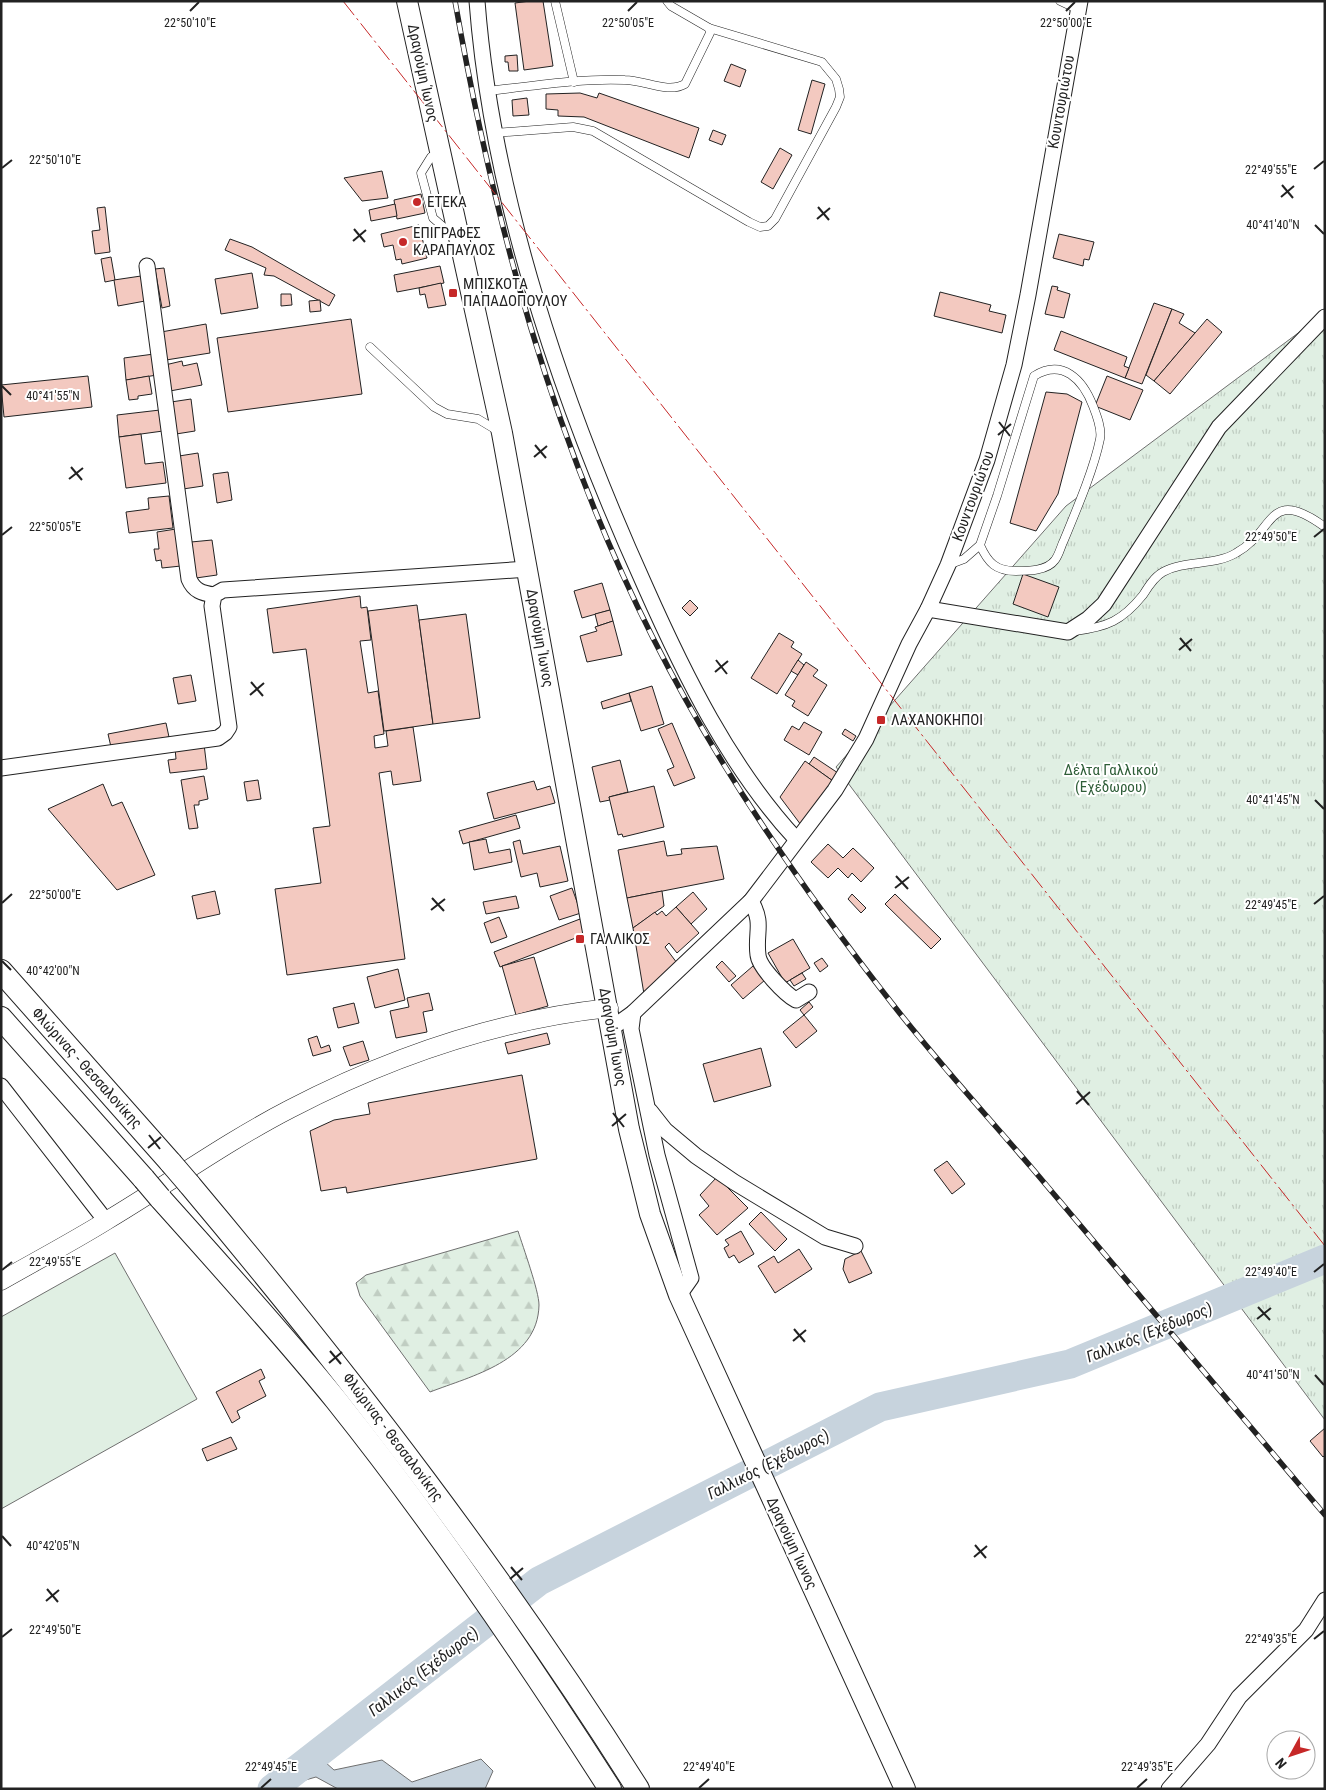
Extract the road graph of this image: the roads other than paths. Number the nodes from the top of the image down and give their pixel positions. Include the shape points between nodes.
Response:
1 (407, 1) edge
2 (477, 1) edge
3 (555, 1) edge
4 (667, 1) edge
5 (1060, 1) edge
6 (1079, 5) edge
7 (709, 28) junction
8 (574, 82) junction
9 (488, 90) junction
10 (495, 133) junction
11 (146, 266) dead end
12 (1325, 317) edge
13 (370, 347) dead end
14 (502, 433) junction
15 (1325, 527) edge
16 (980, 545) junction
17 (948, 565) junction
18 (528, 569) junction
19 (214, 595) junction
20 (928, 609) junction
21 (1068, 632) junction
22 (1, 768) edge
23 (796, 839) junction
24 (751, 901) junction
25 (1, 971) edge
26 (809, 992) dead end
27 (609, 1008) junction
28 (633, 1013) junction
29 (1, 1018) edge
30 (612, 1028) junction
31 (1, 1086) edge
32 (649, 1110) junction
33 (106, 1221) junction
34 (855, 1246) dead end
35 (1, 1281) edge
36 (679, 1295) junction
37 (1325, 1600) edge
38 (610, 1789) edge
39 (638, 1789) edge
40 (905, 1789) edge
41 (1169, 1789) edge

1 - 14 main road, Δραγούμη Ίωνος via 453,236
2 - 9 street
3 - 8 lane
4 - 7 lane
5 - 6 lane
6 - 17 street, Κουντουριώτου via 1014,365 986,460
7 - 8 lane via 701,56 685,84 677,88 626,80
7 - 10 lane via 822,62 839,88 836,107 775,219 768,226 760,227 750,222 593,131 573,127
8 - 9 lane
9 - 10 street
10 - 23 street via 547,331 577,422 632,558 666,634 702,702 769,808
11 - 19 street via 189,579 199,592
12 - 21 street via 1219,427 1104,604
13 - 14 lane via 434,407 447,414 478,419
14 - 18 main road, Δραγούμη Ίωνος
15 - 21 lane via 1306,513 1281,512 1270,519 1250,543 1231,556 1180,565 1162,573 1118,620 1092,629
16 - 16 lane via 1034,376 1044,370 1059,369 1076,377 1097,416 1100,438 1077,509 1055,561 1042,569 1002,571 987,560
16 - 17 lane via 964,559
17 - 20 street, Κουντουριώτου
18 - 19 street via 223,590
18 - 27 main road, Δραγούμη Ίωνος
19 - 22 street via 213,615 229,727 226,733 208,740
20 - 21 street
20 - 23 street, Κουντουριώτου via 908,644 866,739 835,790
23 - 24 street, Κουντουριώτου
24 - 26 street via 759,915 758,958 763,966 796,1000
24 - 28 street, Κουντουριώτου
25 - 39 main road, Φλώρινας - Θεσσαλονίκης, bridge via 189,1184 394,1437 499,1581
27 - 30 main road, Δραγούμη Ίωνος
27 - 33 street via 528,1021 391,1062 289,1109
28 - 30 street, Κουντουριώτου
28 - 32 street via 631,1029
29 - 38 main road, Φλώρινας - Θεσσαλονίκης, bridge via 288,1343 370,1446 522,1654
30 - 36 main road, Δραγούμη Ίωνος via 650,1214
31 - 33 street
32 - 34 street via 665,1130 727,1177 826,1237
32 - 36 street via 657,1155 692,1278
33 - 35 street
36 - 40 main road, Δραγούμη Ίωνος
37 - 41 street via 1306,1630 1238,1698 1208,1744

